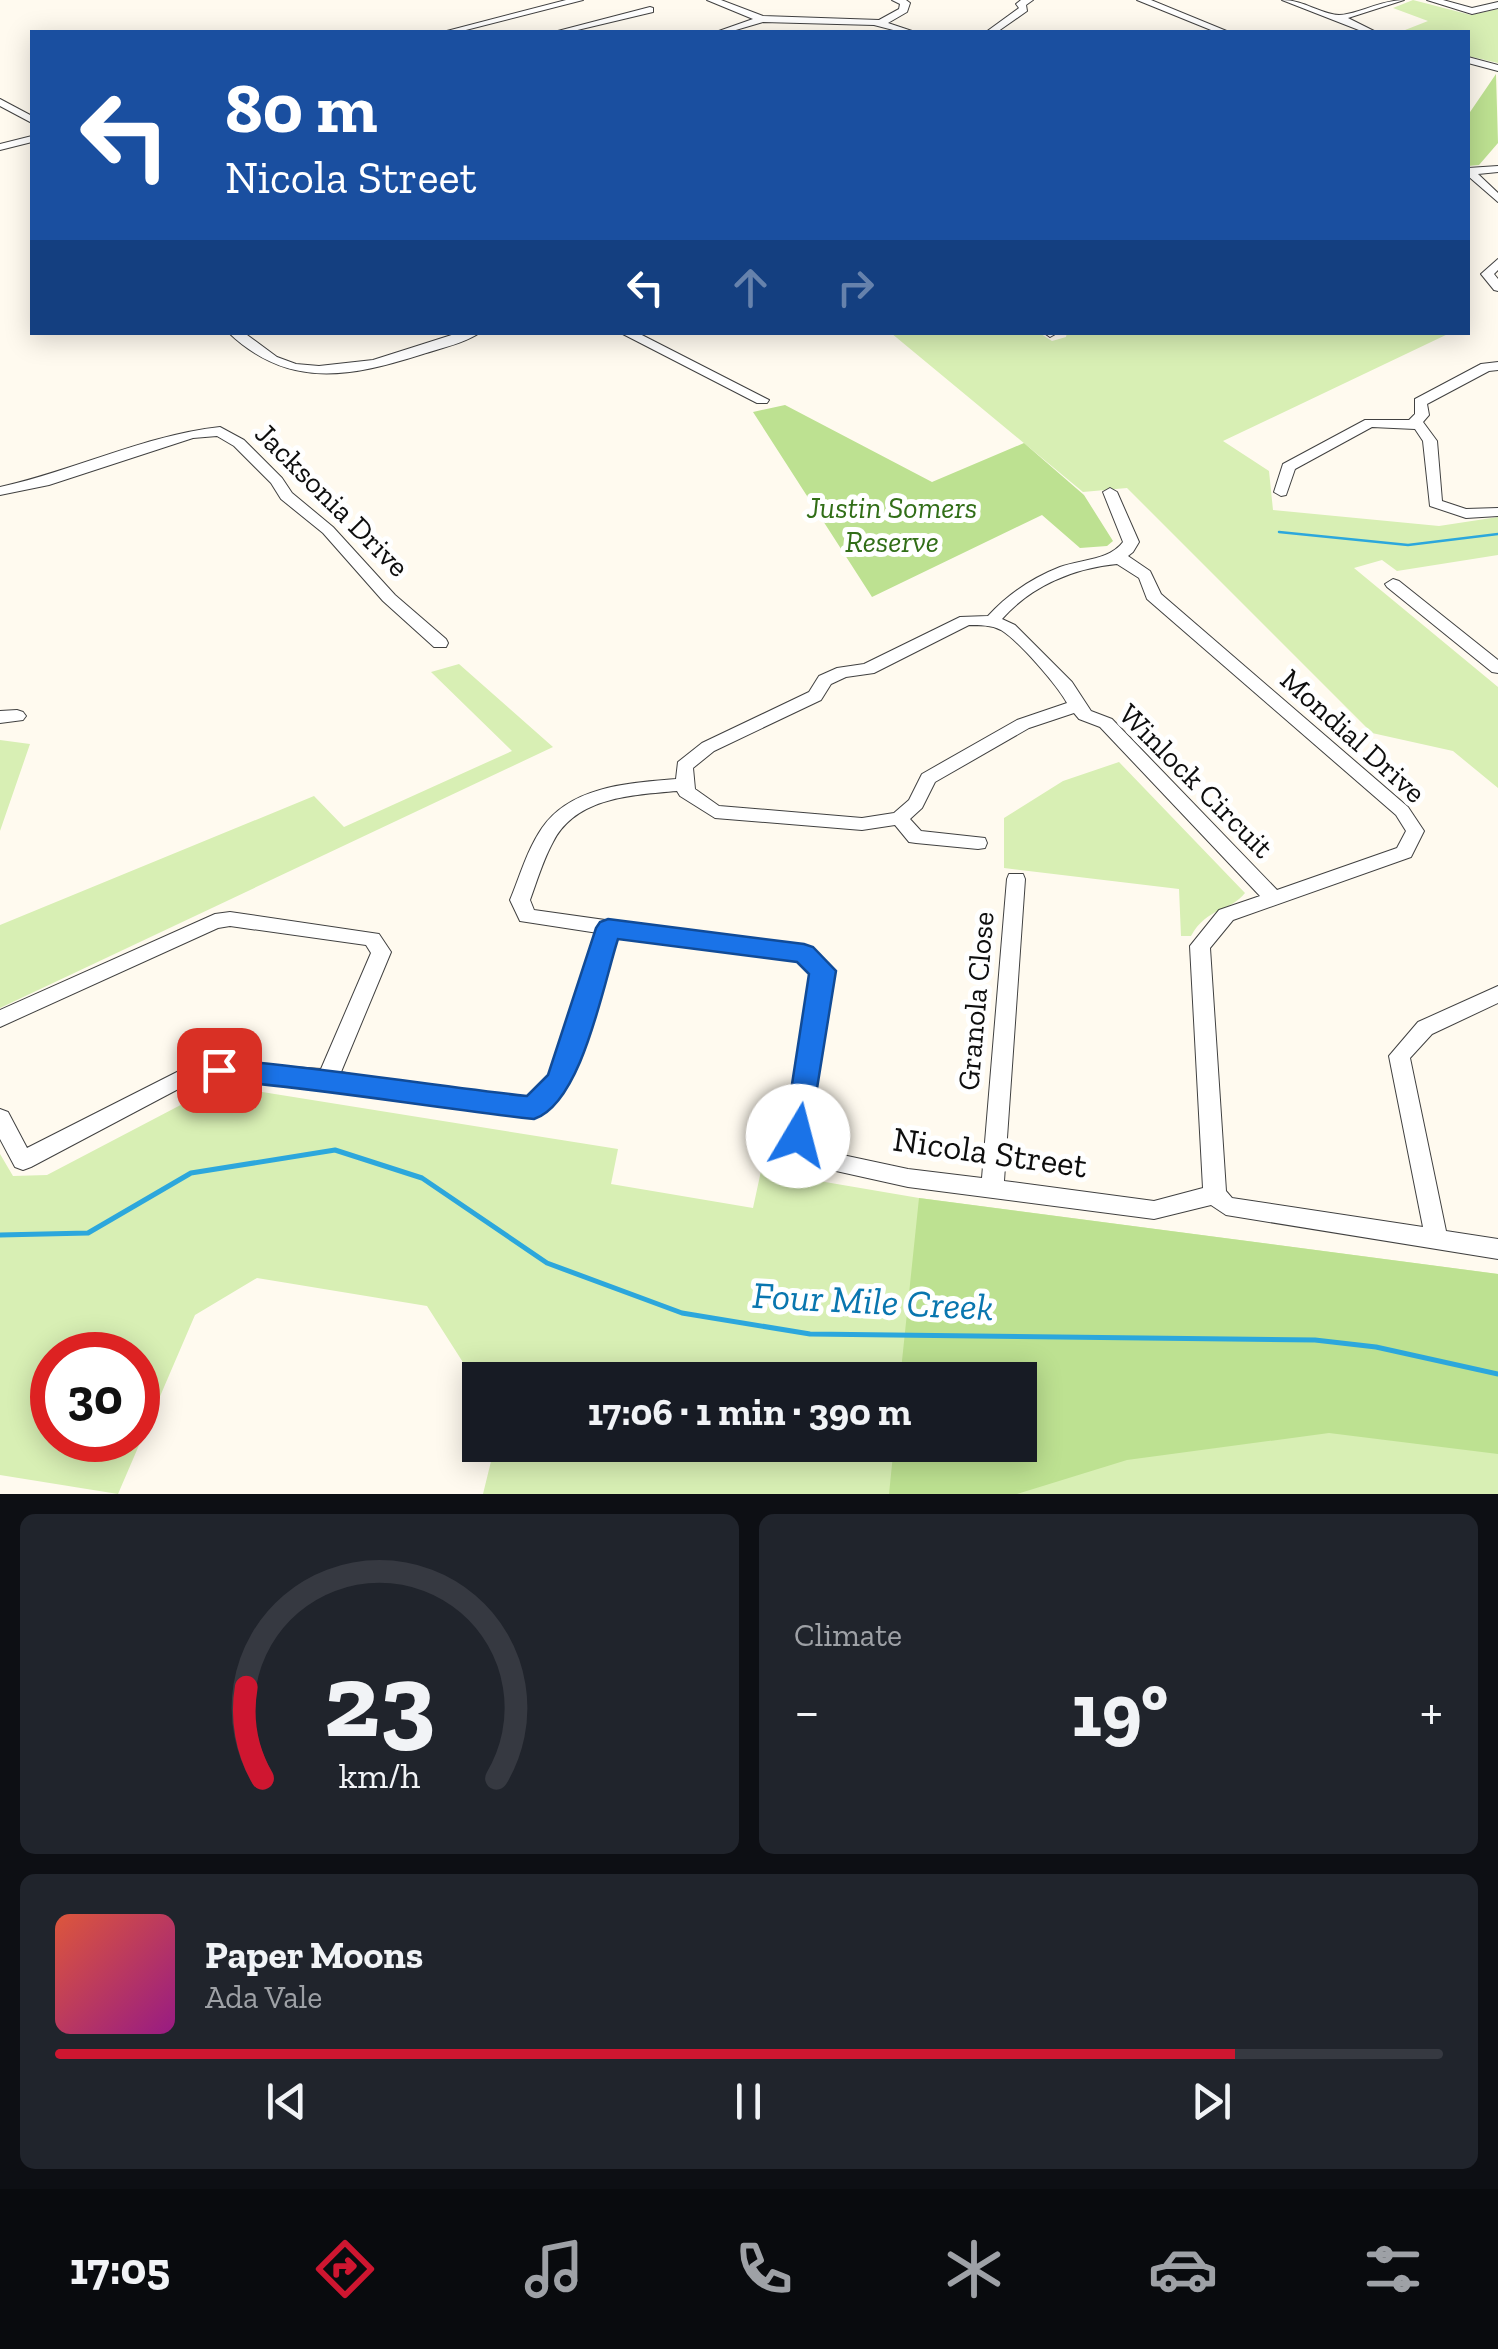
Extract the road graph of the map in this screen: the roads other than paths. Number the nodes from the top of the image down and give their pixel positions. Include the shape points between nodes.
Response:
1 (578, 0) edge
2 (712, 0) edge
3 (897, 0) edge
4 (1025, 0) edge
5 (1142, 0) edge
6 (1288, 0) edge
7 (1399, 0) edge
8 (1432, 0) edge
9 (1498, 6) edge
10 (650, 10) dead end
11 (1339, 18) junction
12 (762, 19) junction
13 (881, 23) junction
14 (456, 30) edge
15 (567, 30) edge
16 (727, 30) edge
17 (904, 30) edge
18 (994, 30) edge
19 (1219, 30) edge
20 (1366, 30) edge
21 (1470, 61) edge
22 (1498, 68) edge
23 (0, 102) edge
24 (30, 119) edge
25 (30, 140) edge
26 (0, 147) edge
27 (1498, 169) edge
28 (1470, 171) edge
29 (1470, 173) edge
30 (1498, 199) edge
31 (1498, 263) edge
32 (1498, 286) edge
33 (238, 335) edge
34 (466, 335) edge
35 (631, 335) edge
36 (1498, 366) edge
37 (762, 400) dead end
38 (1419, 425) junction
39 (0, 491) edge
40 (1110, 492) dead end
41 (1281, 492) dead end
42 (1498, 512) edge
43 (1121, 559) junction
44 (1393, 584) dead end
45 (992, 621) junction
46 (440, 644) dead end
47 (1498, 668) edge
48 (1077, 706) junction
49 (686, 784) junction
50 (898, 818) junction
51 (978, 844) dead end
52 (1016, 879) dead end
53 (1274, 898) junction
54 (608, 928) junction
55 (1498, 994) edge
56 (0, 1019) edge
57 (328, 1078) junction
58 (0, 1118) edge
59 (992, 1188) junction
60 (1215, 1195) junction
61 (1436, 1238) junction
62 (1498, 1249) edge

1 - 14 street
2 - 12 street
3 - 13 street via 904,10
4 - 18 street via 1024,9
5 - 19 street
6 - 11 street
7 - 11 street
8 - 9 street via 1472,11
10 - 15 street
11 - 20 street
12 - 13 street
12 - 16 street
13 - 17 street
21 - 22 street
23 - 24 street
25 - 26 street
27 - 28 street
29 - 30 street
31 - 32 street via 1486,274
33 - 34 street via 273,360 337,369
35 - 37 street
36 - 38 street via 1420,402
38 - 41 street via 1370,423 1288,468
38 - 42 street via 1430,442 1436,503 1448,511
39 - 46 street, Jacksonia Drive via 220,431
40 - 43 street via 1131,542
43 - 45 street via 1090,560 1008,600
43 - 53 street, Mondial Drive via 1149,578 1153,596 1402,810 1415,831 1404,852
44 - 47 street
45 - 48 street, Winlock Circuit via 1009,628
45 - 49 street via 966,620 868,669 825,680 815,696 708,747 684,766
48 - 50 street, Winlock Circuit via 1024,724 928,778 916,804
48 - 53 street, Winlock Circuit via 1106,723
49 - 50 street via 686,792 715,812 862,824
49 - 54 street, Nicola Street via 580,803 549,831 520,900 527,916
50 - 51 street via 916,836
52 - 59 street, Granola Close
53 - 60 street, Mondial Drive via 1226,915 1200,946
54 - 57 street via 560,1080 534,1108
54 - 59 street, Nicola Street via 804,954 823,971 798,1136 818,1159
55 - 61 street via 1425,1028 1399,1056
56 - 57 street via 215,921 372,939 381,952
57 - 58 street via 219,1070 179,1080 23,1160
59 - 60 street, Nicola Street via 1154,1210
60 - 61 street via 1226,1206
61 - 62 street

